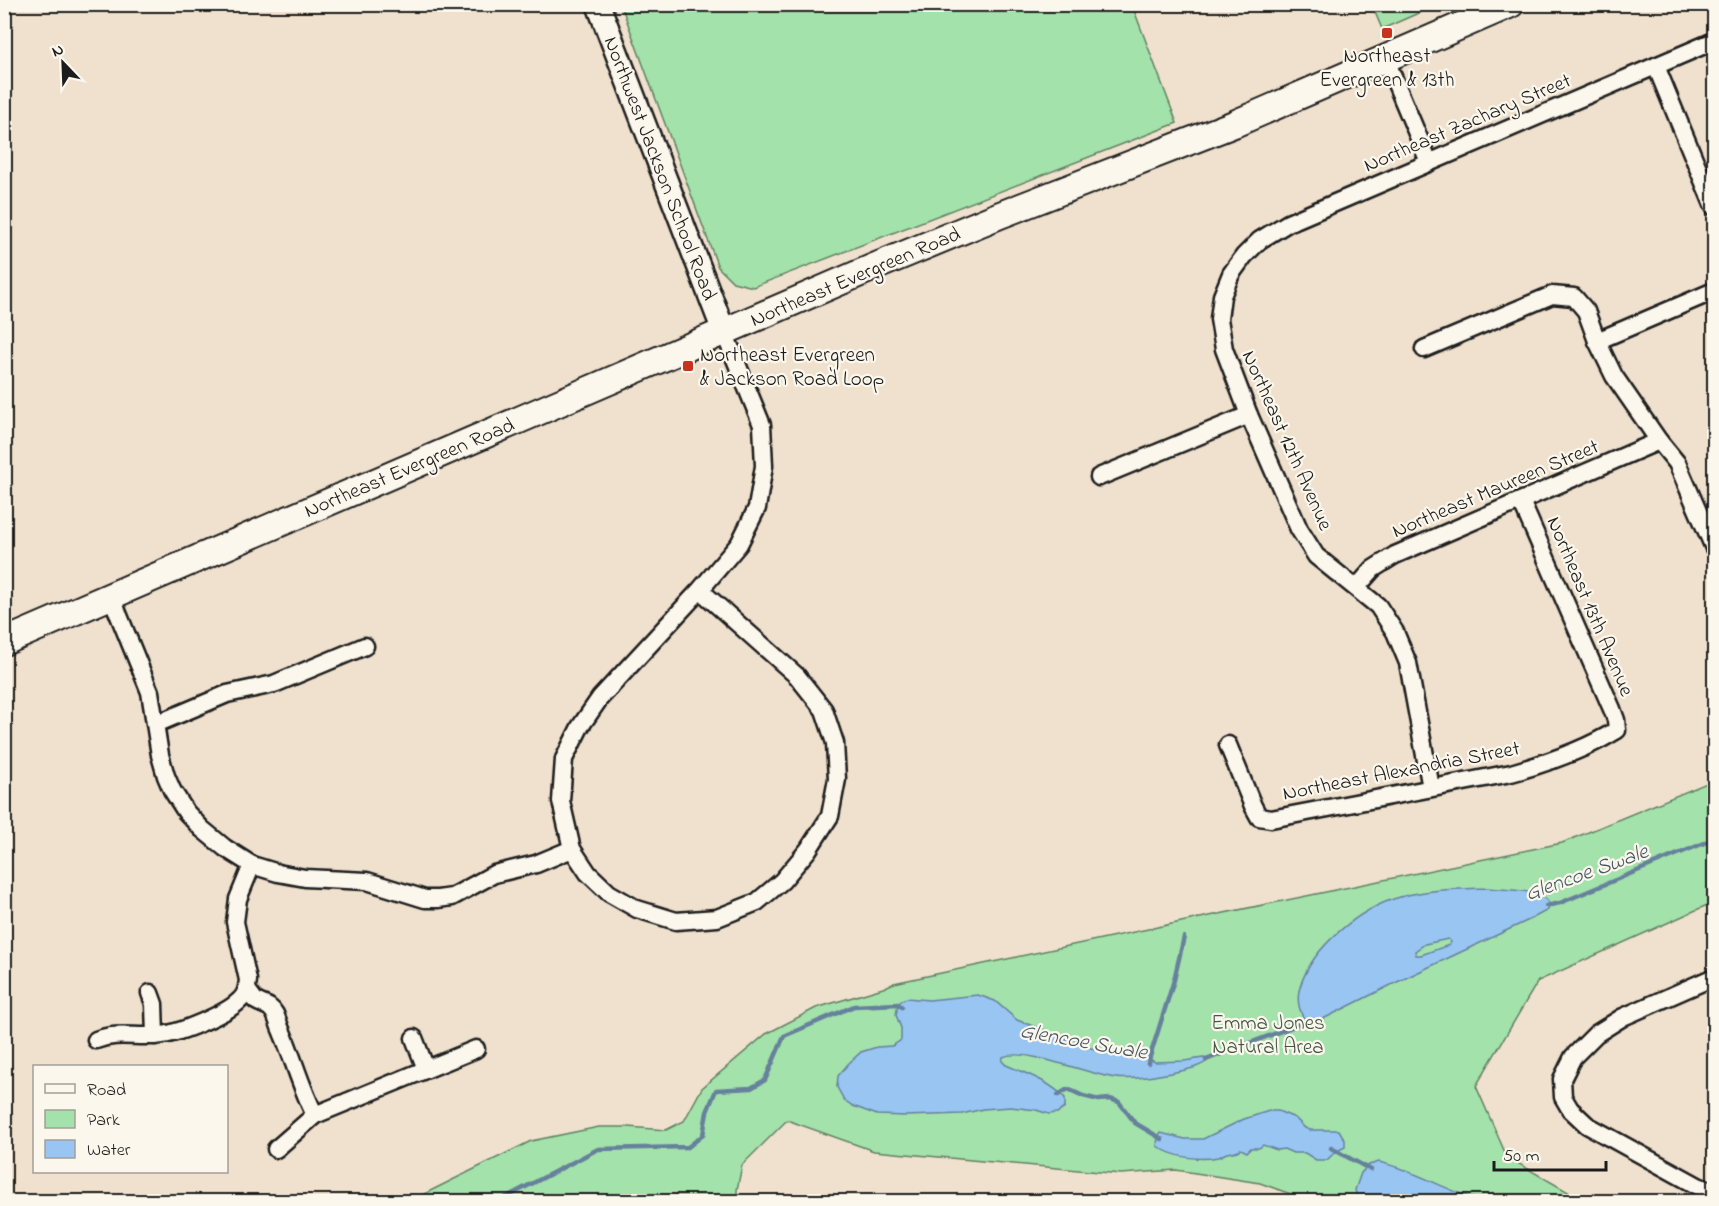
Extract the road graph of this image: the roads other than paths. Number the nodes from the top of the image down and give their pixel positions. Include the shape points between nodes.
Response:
1 (598, 4) edge
2 (1511, 4) edge
3 (1714, 41) edge
4 (1386, 60) junction
5 (1656, 66) junction
6 (1430, 162) junction
7 (1714, 207) edge
8 (1244, 256) joint
9 (1714, 291) edge
10 (724, 332) junction
11 (1598, 341) junction
12 (1424, 349) dead end
13 (1249, 415) junction
14 (1659, 441) junction
15 (1099, 477) dead end
16 (1521, 501) junction
17 (1714, 548) edge
18 (1357, 587) junction
19 (699, 590) junction
20 (111, 596) junction
21 (4, 642) edge
22 (365, 646) dead end
23 (156, 724) junction
24 (1617, 730) joint
25 (1228, 745) dead end
26 (1431, 789) junction
27 (572, 849) junction
28 (252, 865) junction
29 (1714, 977) edge
30 (150, 993) dead end
31 (252, 996) junction
32 (155, 1036) junction
33 (414, 1038) dead end
34 (96, 1040) dead end
35 (476, 1048) dead end
36 (426, 1069) junction
37 (315, 1115) junction
38 (276, 1149) dead end
39 (1714, 1192) edge

1 - 10 main road, Northwest Jackson School Road
2 - 4 main road, Northeast Evergreen Road
3 - 5 street, Northeast Zachary Street
4 - 6 street
4 - 10 main road, Northeast Evergreen Road via 1000,215
5 - 6 street, Northeast Zachary Street
5 - 7 street
6 - 8 street, Northeast Zachary Street via 1288,223 1260,240
8 - 13 street, Northeast 12th Avenue via 1222,296 1219,319 1224,349
9 - 11 street
10 - 19 street via 762,425 764,466 757,508 739,544
10 - 20 main road, Northeast Evergreen Road
11 - 12 street via 1586,311 1574,297 1552,295
11 - 14 street via 1614,376
13 - 15 street
13 - 18 street, Northeast 12th Avenue via 1299,530 1316,556
14 - 16 street, Northeast Maureen Street
14 - 17 street via 1677,463
16 - 18 street, Northeast Maureen Street via 1395,555
16 - 24 street, Northeast 13th Avenue
18 - 26 street, Northeast 12th Avenue via 1378,606 1408,663
19 - 27 street via 600,698 564,759 561,801
19 - 27 street via 797,676 824,710 835,743 837,779 830,816 782,881 757,902 717,918 676,921 637,909 609,893 588,873
20 - 21 main road, Northeast Evergreen Road
20 - 23 street via 150,692
22 - 23 street via 274,684 227,694
23 - 28 street via 166,776 186,812 225,848
24 - 26 street, Northeast Alexandria Street via 1535,767
25 - 26 street, Northeast Alexandria Street via 1253,807 1259,816 1271,819
27 - 28 street via 536,864 494,874 452,897 438,899 425,899 367,881 305,878
28 - 31 street via 238,899 235,922
29 - 39 street via 1623,1017 1596,1034 1573,1057 1562,1079 1563,1097 1587,1125
30 - 32 street
31 - 32 street via 177,1032
31 - 37 street via 271,1009 279,1023
32 - 34 street via 117,1035
33 - 36 street
35 - 36 street
36 - 37 street
37 - 38 street

